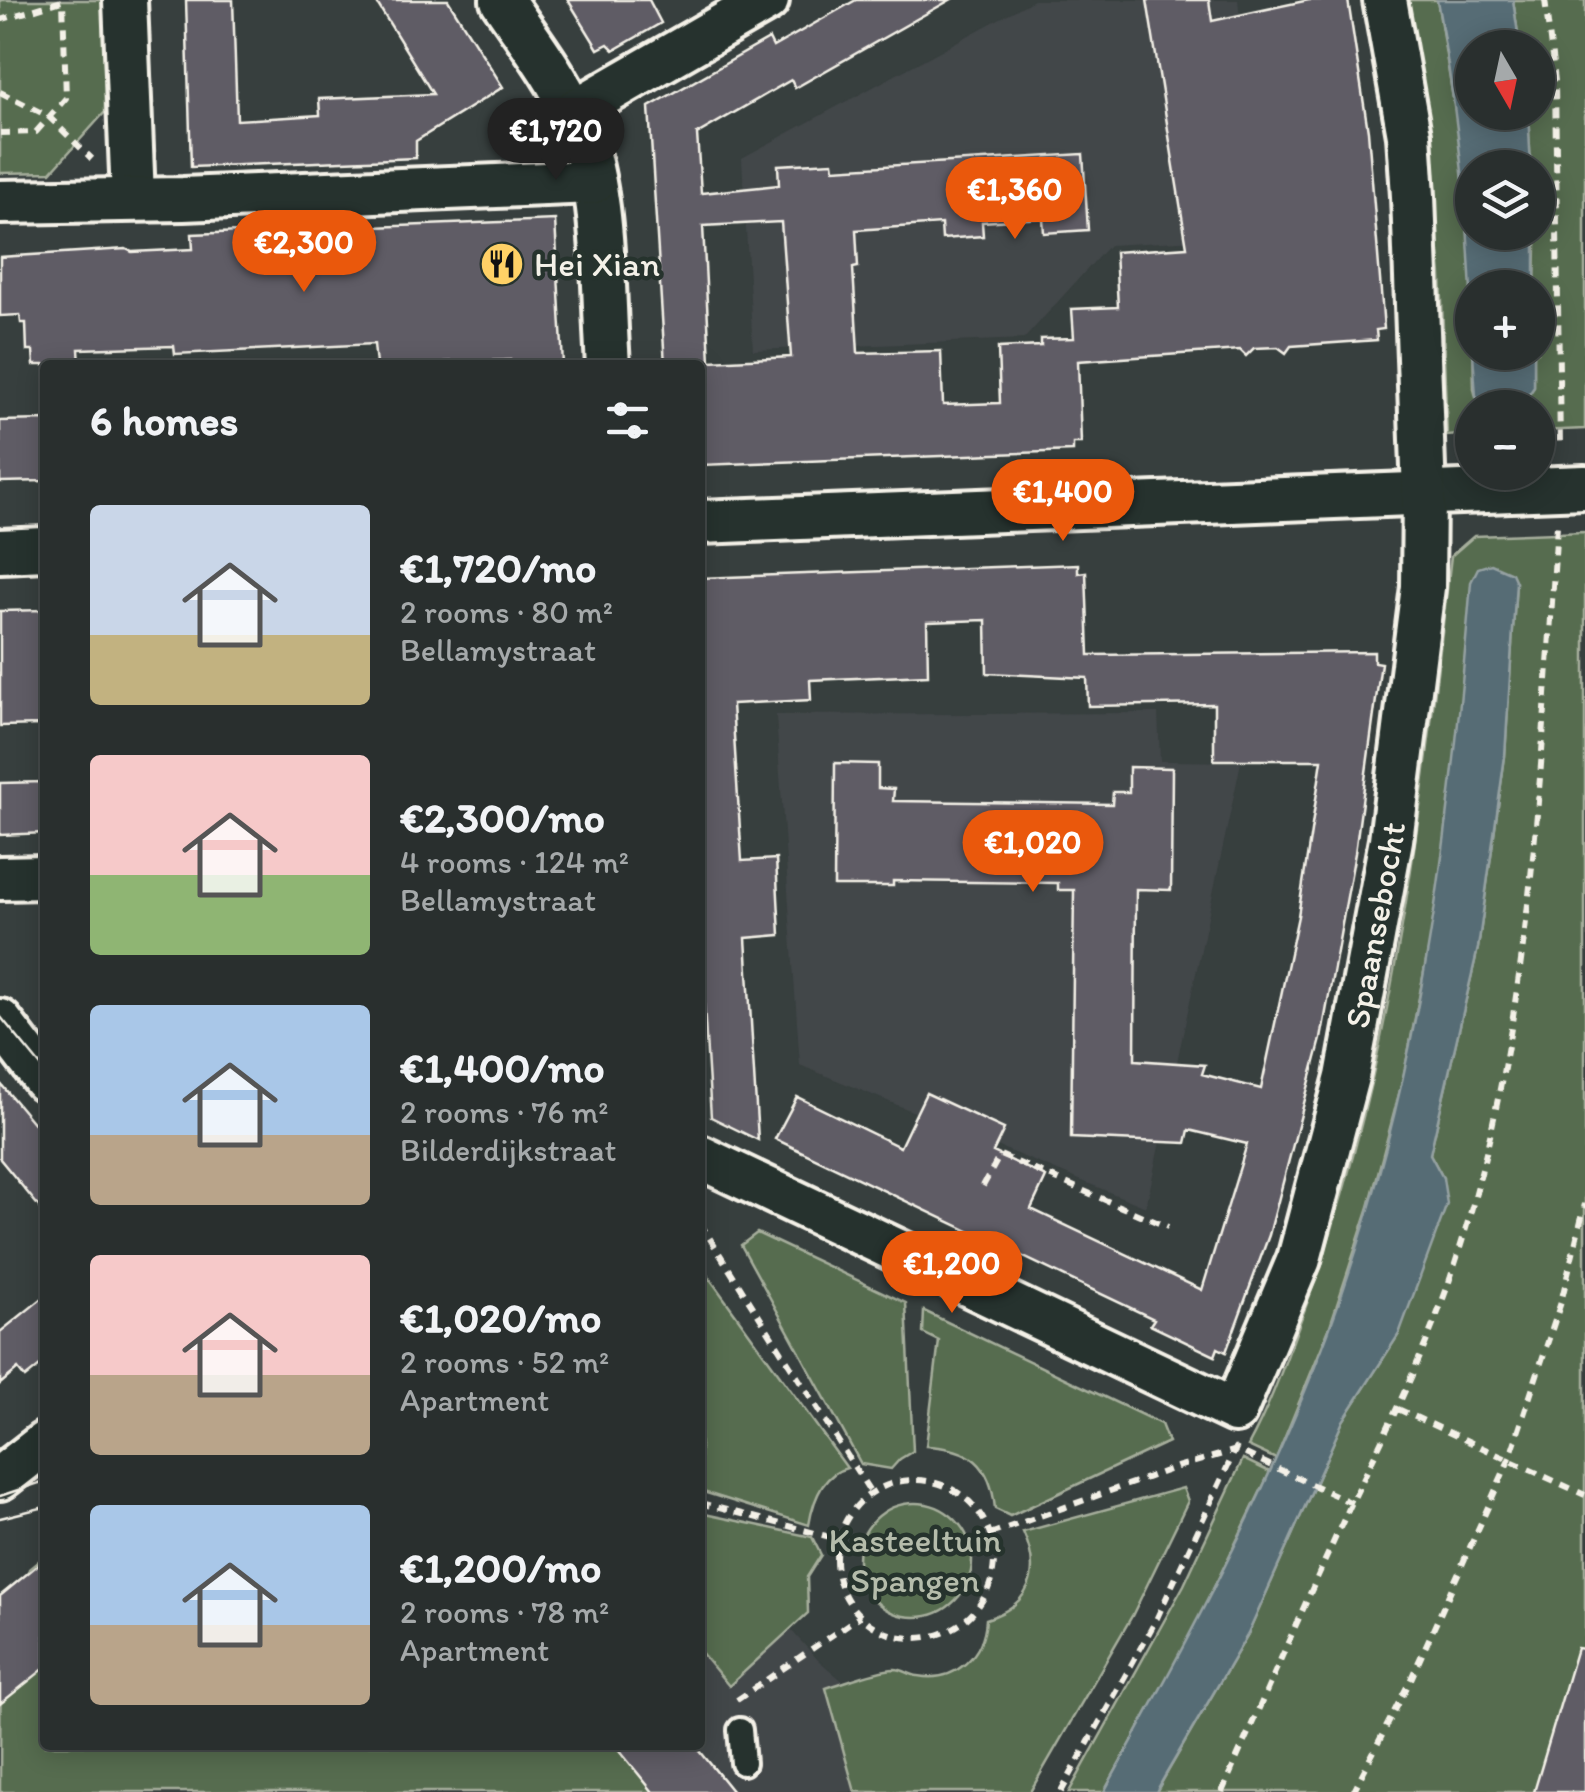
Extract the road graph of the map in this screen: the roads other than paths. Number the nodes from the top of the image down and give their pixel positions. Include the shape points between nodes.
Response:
1 (125, 0) edge
2 (502, 0) edge
3 (766, 0) edge
4 (1385, 0) edge
5 (572, 112) junction
6 (593, 182) junction
7 (133, 198) junction
8 (0, 202) edge
9 (608, 360) edge
10 (1572, 487) edge
11 (1424, 494) junction
12 (705, 522) edge
13 (40, 549) edge
14 (0, 552) edge
15 (40, 876) edge
16 (0, 878) edge
17 (0, 1021) edge
18 (40, 1073) edge
19 (705, 1160) edge
20 (40, 1447) edge
21 (0, 1478) edge
22 (740, 1730) dead end
23 (744, 1763) dead end

1 - 7 street
2 - 5 street
3 - 5 street
4 - 11 street, Spaansebocht via 1410,150
5 - 6 street
6 - 7 street
6 - 9 street
7 - 8 street
10 - 11 street
11 - 12 street
11 - 19 street, Spaansebocht via 1423,587 1407,726 1347,1077 1299,1259 1236,1430
13 - 14 street
15 - 16 street
17 - 18 street
20 - 21 street
22 - 23 lane

